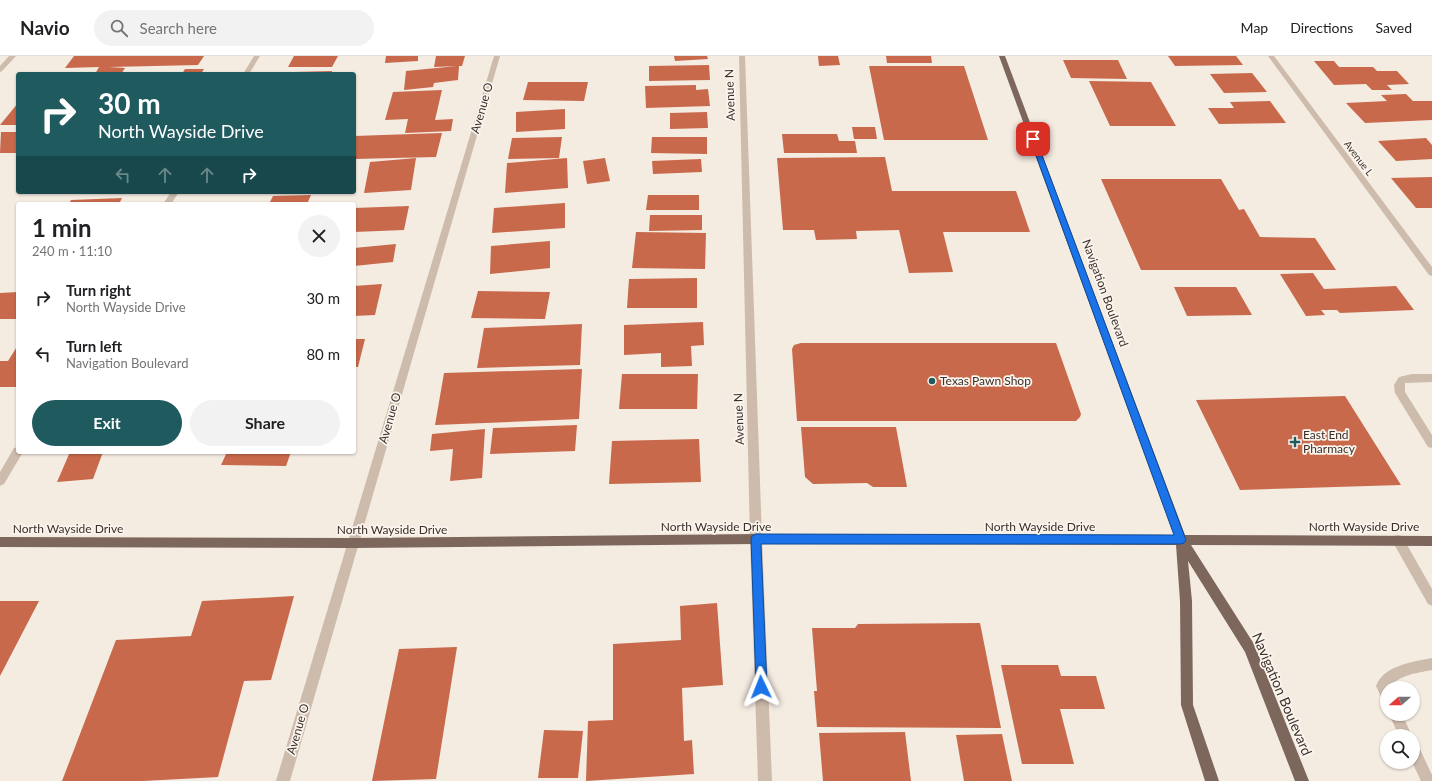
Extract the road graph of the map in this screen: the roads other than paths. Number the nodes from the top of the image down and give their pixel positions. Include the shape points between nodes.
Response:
1 (13, 56) edge
2 (257, 56) edge
3 (497, 56) edge
4 (742, 56) edge
5 (1002, 56) edge
6 (1271, 56) edge
7 (0, 70) edge
8 (247, 72) edge
9 (1432, 273) edge
10 (1432, 378) edge
11 (1432, 444) edge
12 (16, 454) edge
13 (0, 481) edge
14 (756, 539) junction
15 (1181, 540) junction
16 (1398, 540) junction
17 (1432, 541) edge
18 (0, 542) edge
19 (353, 543) junction
20 (1432, 600) edge
21 (1432, 664) edge
22 (1386, 681) edge
23 (1420, 764) edge
24 (283, 781) edge
25 (765, 781) edge
26 (1212, 781) edge
27 (1302, 781) edge
28 (1428, 781) edge

1 - 7 street
2 - 8 street
3 - 19 street, Avenue O
4 - 14 street, Avenue N
5 - 15 main road, Navigation Boulevard
6 - 9 street, Avenue L
10 - 11 street via 1402,380 1399,385 1400,393
12 - 13 street
14 - 15 main road, North Wayside Drive
14 - 19 main road, North Wayside Drive
14 - 25 street, Avenue N
15 - 16 main road, North Wayside Drive
15 - 26 main road, Navigation Boulevard via 1186,601 1187,705
15 - 27 main road, Navigation Boulevard via 1250,648
16 - 17 main road, North Wayside Drive
16 - 20 street
18 - 19 main road, North Wayside Drive
19 - 24 street, Avenue O
21 - 22 street via 1399,671
23 - 28 street

